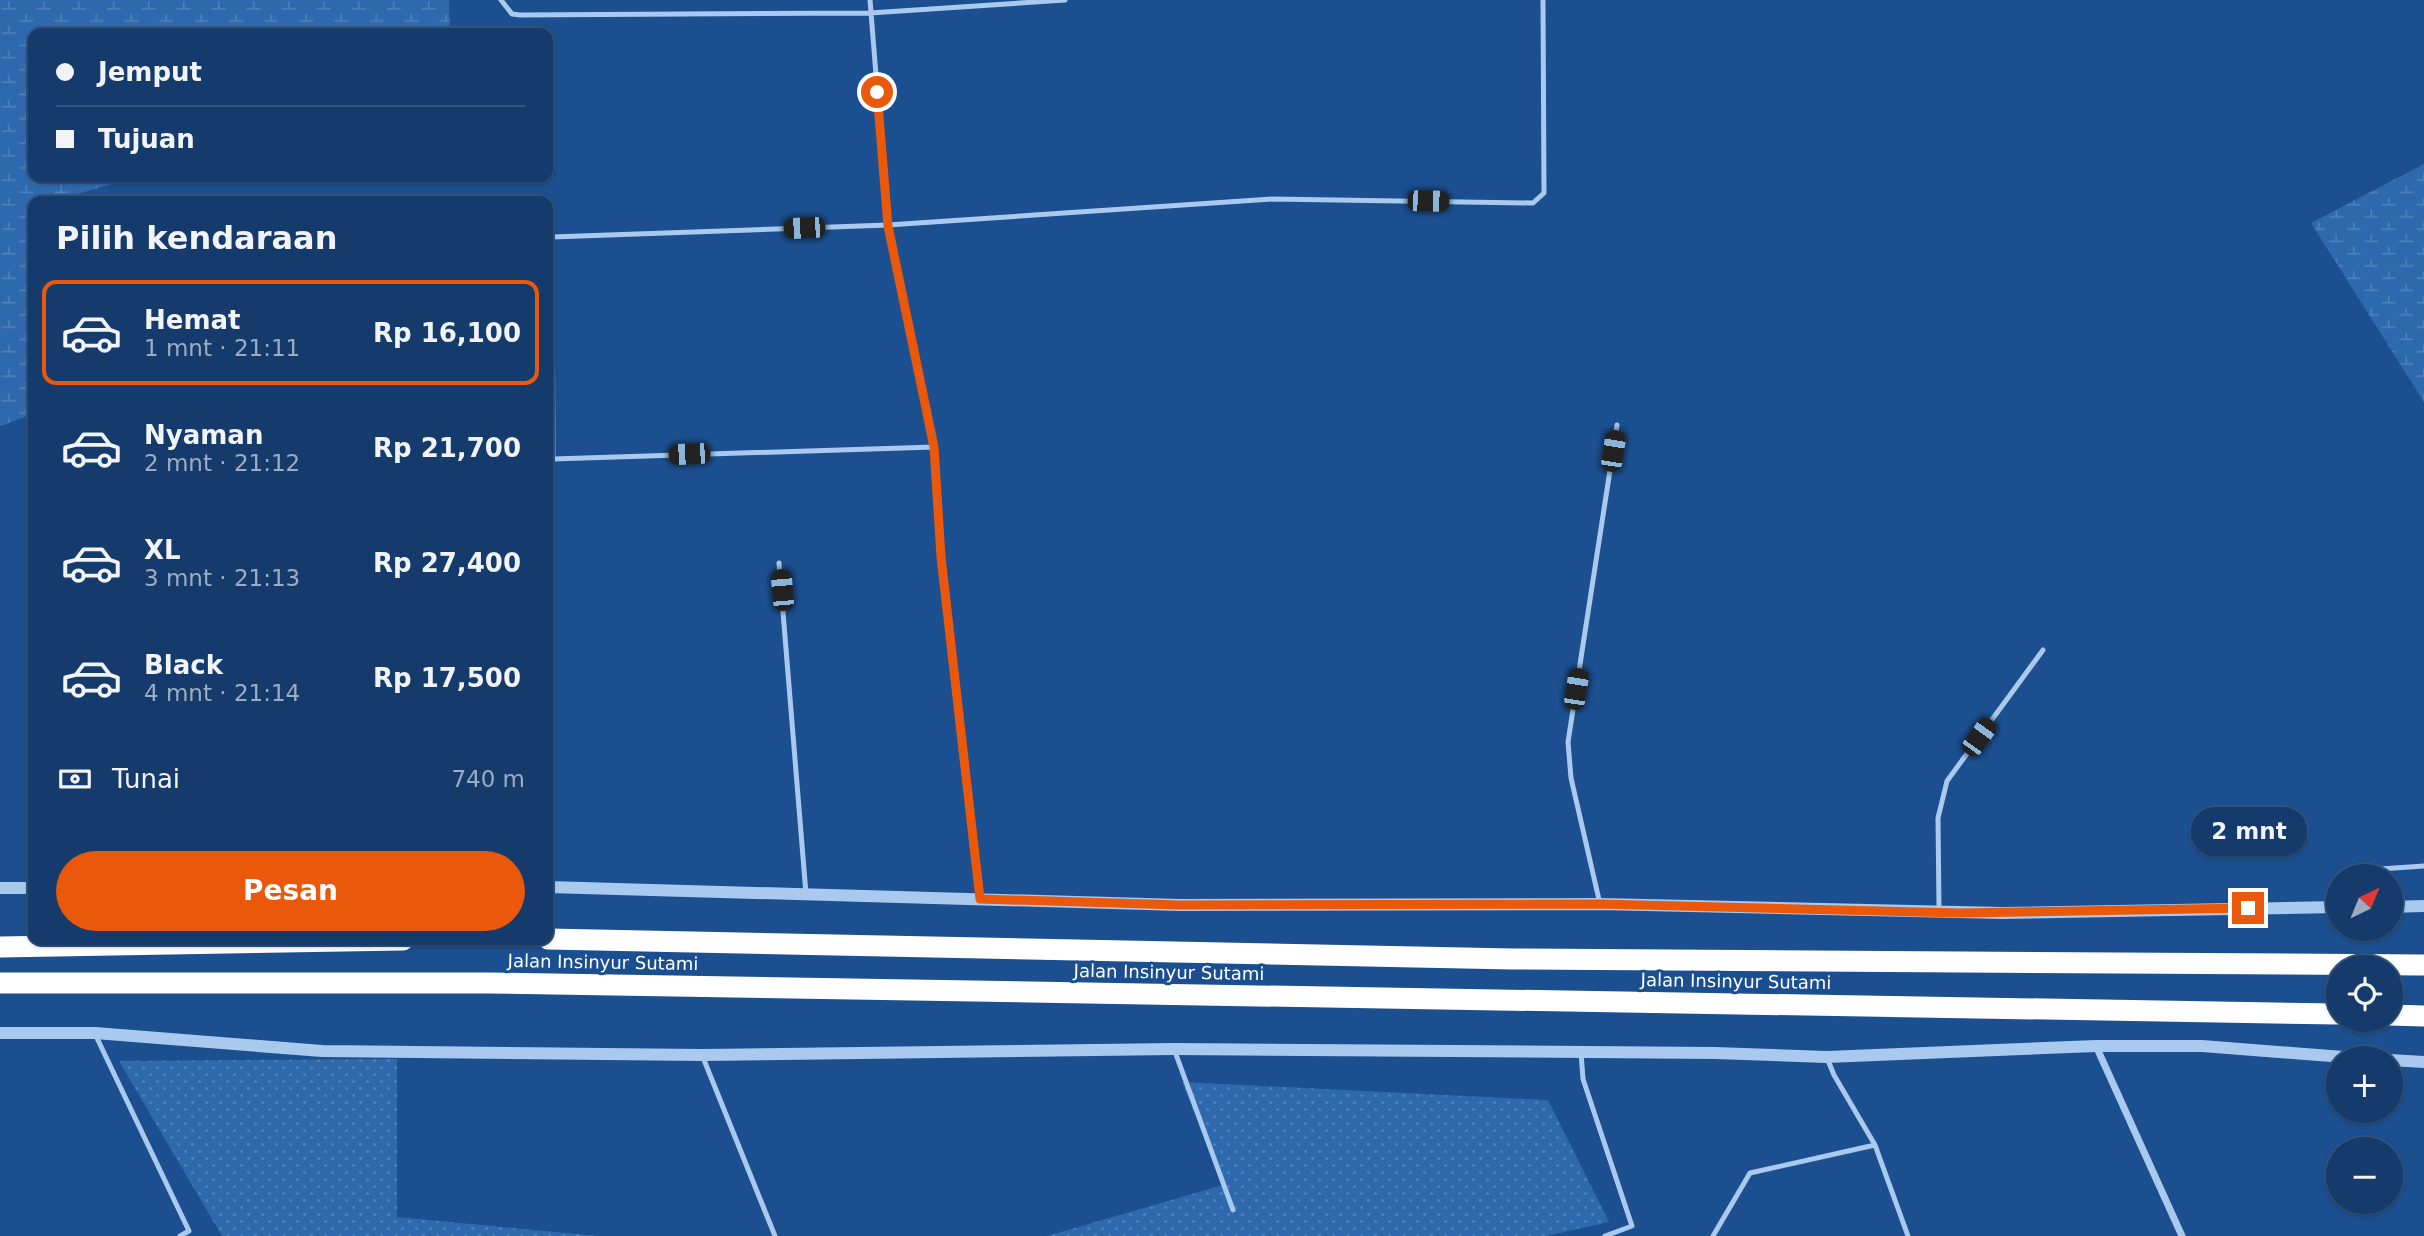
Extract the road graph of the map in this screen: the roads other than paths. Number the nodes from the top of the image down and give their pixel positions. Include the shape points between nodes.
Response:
1 (502, 0) edge
2 (870, 0) edge
3 (1065, 0) edge
4 (1543, 0) edge
5 (870, 13) junction
6 (888, 226) junction
7 (553, 237) edge
8 (1617, 425) dead end
9 (934, 447) junction
10 (553, 459) edge
11 (779, 563) dead end
12 (2043, 650) dead end
13 (2424, 866) edge
14 (2403, 867) edge
15 (553, 887) edge
16 (0, 888) edge
17 (28, 888) edge
18 (806, 894) junction
19 (980, 899) junction
20 (1600, 904) junction
21 (2424, 906) edge
22 (2326, 907) edge
23 (2403, 907) edge
24 (1939, 912) junction
25 (553, 939) edge
26 (70, 945) edge
27 (4, 946) edge
28 (2424, 965) edge
29 (0, 983) edge
30 (2326, 1014) edge
31 (2403, 1015) edge
32 (2424, 1016) edge
33 (0, 1033) edge
34 (94, 1033) junction
35 (2096, 1046) junction
36 (1174, 1049) junction
37 (1581, 1053) junction
38 (702, 1055) junction
39 (2326, 1056) edge
40 (1827, 1058) junction
41 (2403, 1061) edge
42 (2424, 1062) edge
43 (1875, 1145) junction
44 (1233, 1210) dead end
45 (180, 1236) edge
46 (775, 1236) edge
47 (1605, 1236) edge
48 (1713, 1236) edge
49 (1908, 1236) edge
50 (2182, 1236) edge

1 - 5 lane via 512,14 520,15
2 - 5 lane
3 - 5 lane
4 - 6 lane via 1544,193 1533,202 1272,199
5 - 6 lane
6 - 7 lane
6 - 9 lane
8 - 20 lane via 1567,742
9 - 10 lane
9 - 19 lane via 941,557
11 - 18 lane
12 - 24 lane via 1947,781 1938,818
13 - 14 lane
15 - 18 street
16 - 17 street
18 - 19 street
19 - 20 street via 1180,905
20 - 24 street
21 - 23 street
22 - 24 street
25 - 28 highway, Jalan Insinyur Sutami via 1498,959
26 - 27 highway
29 - 30 highway, Jalan Insinyur Sutami via 489,983
31 - 32 highway
33 - 34 street
34 - 38 street via 322,1051
34 - 45 lane via 189,1231
35 - 39 street via 2202,1046
35 - 40 street
35 - 50 street
36 - 37 street
36 - 38 street
36 - 44 lane
37 - 40 street
37 - 47 lane via 1583,1079 1633,1226
38 - 46 lane
40 - 43 lane
41 - 42 street
43 - 48 lane via 1750,1173
43 - 49 lane

